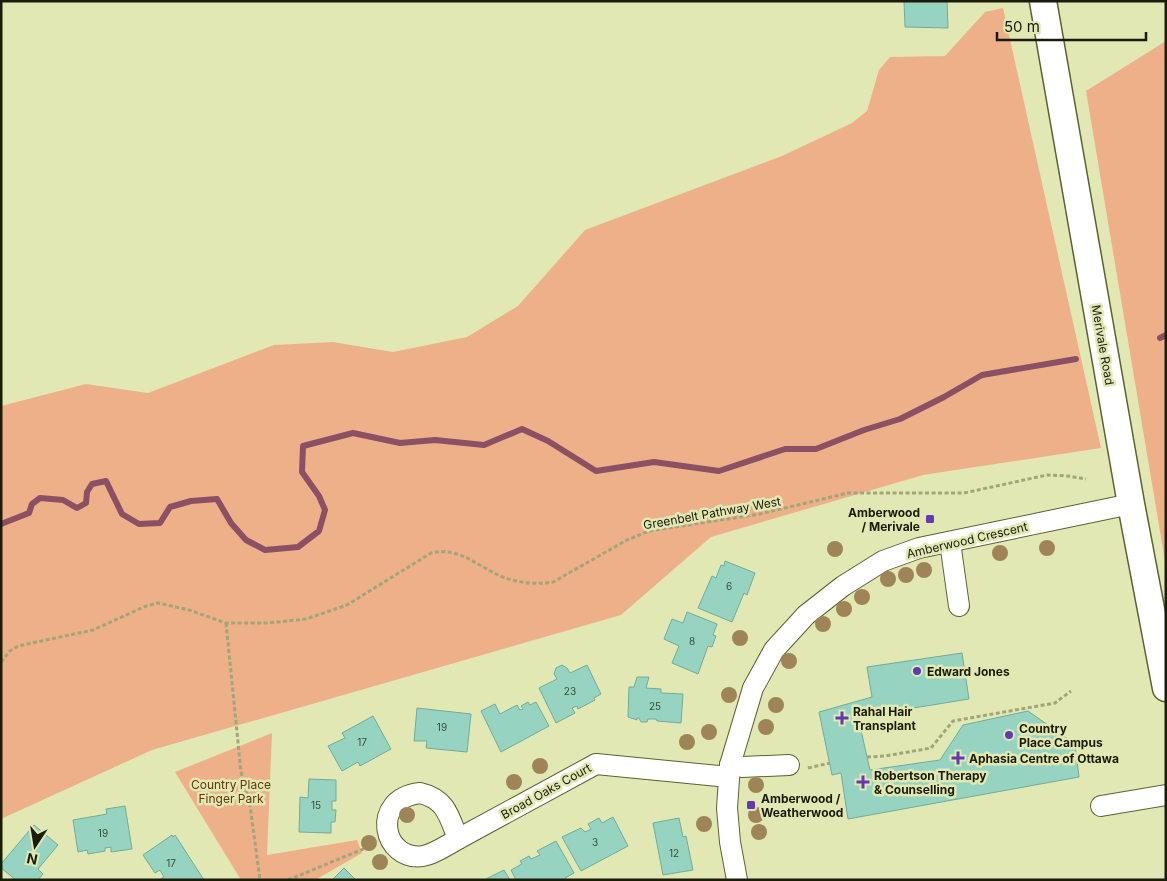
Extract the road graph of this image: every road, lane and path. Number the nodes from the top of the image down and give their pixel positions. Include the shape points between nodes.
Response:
1 (1043, 1) edge
2 (1086, 479) dead end
3 (1131, 504) junction
4 (950, 542) junction
5 (959, 606) dead end
6 (226, 622) junction
7 (1, 662) edge
8 (1166, 688) edge
9 (1071, 691) dead end
10 (867, 757) dead end
11 (788, 765) dead end
12 (730, 771) junction
13 (1166, 795) edge
14 (1101, 806) dead end
15 (390, 838) junction
16 (458, 839) junction
17 (260, 880) edge
18 (288, 880) edge
19 (737, 880) edge

1 - 3 main road, Merivale Road
2 - 6 path, Greenbelt Pathway West via 1047,475 964,493 848,493 760,514 649,531 553,582 540,584 504,577 453,552 442,551 431,554 347,604 306,619 268,623
3 - 4 street, Amberwood Crescent
3 - 8 main road, Merivale Road
4 - 5 street
4 - 12 street, Amberwood Crescent via 919,548 883,561 806,615 774,650 753,688
6 - 7 path, Greenbelt Pathway West via 158,603 93,630 18,646
6 - 17 path via 241,772 250,804
9 - 10 path via 1054,703 953,721 931,748
11 - 12 street, Broad Oaks Court via 742,767
12 - 16 street, Broad Oaks Court via 596,764
12 - 19 street, Amberwood Crescent via 727,808
13 - 14 street
15 - 16 street, Broad Oaks Court via 403,852 412,856 431,853
15 - 16 street via 387,828 392,807 409,794 420,793 440,802
15 - 18 path

